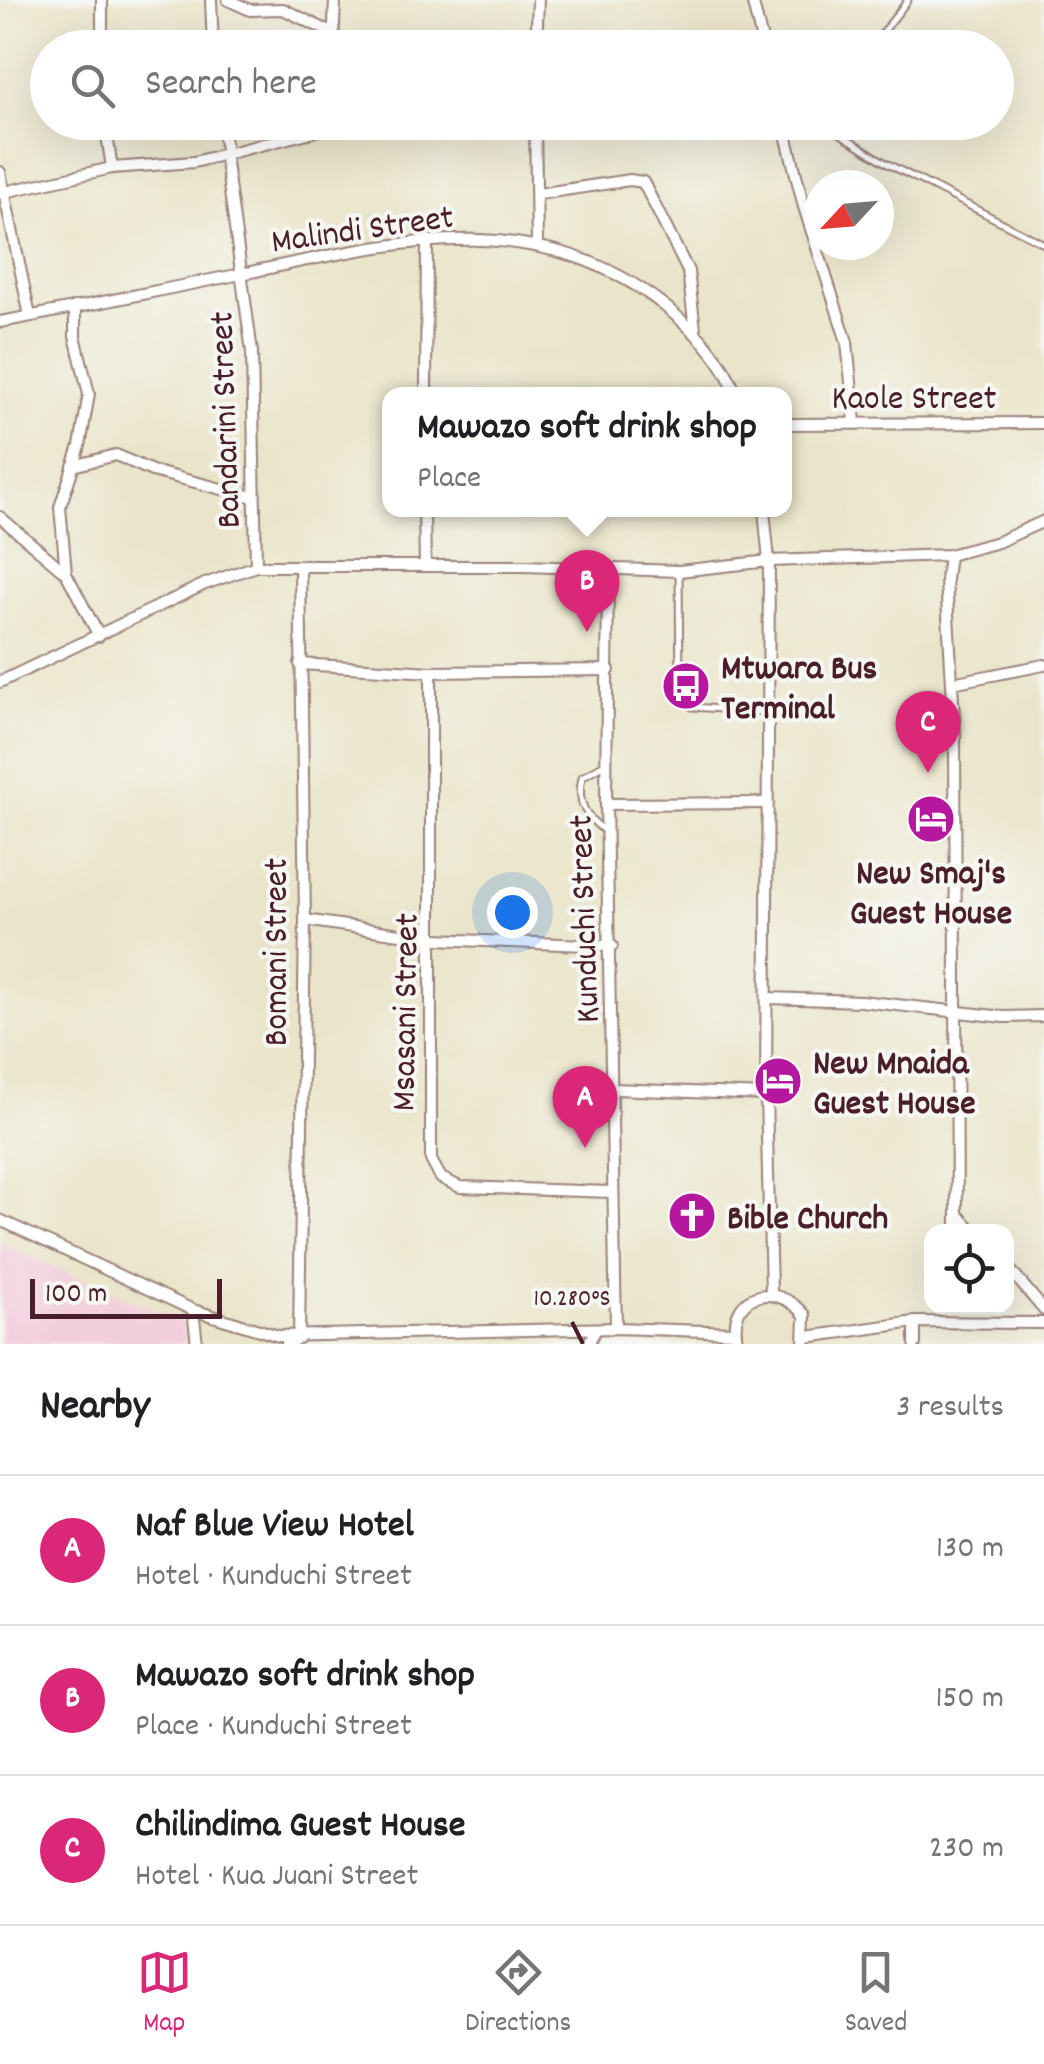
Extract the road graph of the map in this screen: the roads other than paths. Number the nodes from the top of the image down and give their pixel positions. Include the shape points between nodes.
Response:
1 (102, 0) edge
2 (210, 0) edge
3 (228, 0) edge
4 (335, 0) edge
5 (538, 0) edge
6 (752, 0) edge
7 (908, 0) edge
8 (102, 30) edge
9 (212, 30) edge
10 (326, 30) edge
11 (334, 30) edge
12 (537, 30) edge
13 (760, 30) edge
14 (885, 30) edge
15 (108, 140) edge
16 (224, 140) edge
17 (276, 140) edge
18 (535, 140) edge
19 (787, 140) edge
20 (850, 140) edge
21 (226, 154) junction
22 (112, 168) junction
23 (0, 172) edge
24 (2, 193) edge
25 (538, 194) junction
26 (427, 239) junction
27 (538, 244) junction
28 (1044, 244) edge
29 (244, 273) junction
30 (75, 308) junction
31 (30, 316) junction
32 (0, 322) edge
33 (695, 329) junction
34 (426, 387) edge
35 (732, 387) edge
36 (855, 422) junction
37 (1044, 423) edge
38 (792, 424) edge
39 (73, 466) junction
40 (253, 497) junction
41 (0, 516) edge
42 (424, 517) edge
43 (765, 517) edge
44 (1044, 520) edge
45 (949, 555) junction
46 (769, 561) junction
47 (256, 566) junction
48 (300, 566) junction
49 (425, 566) junction
50 (608, 568) junction
51 (678, 572) junction
52 (66, 573) junction
53 (98, 636) junction
54 (300, 664) junction
55 (1044, 665) edge
56 (609, 670) junction
57 (430, 672) junction
58 (0, 682) edge
59 (952, 683) junction
60 (767, 712) junction
61 (607, 763) junction
62 (766, 803) junction
63 (606, 804) junction
64 (608, 834) junction
65 (304, 920) junction
66 (434, 939) junction
67 (612, 946) junction
68 (768, 998) junction
69 (954, 1011) junction
70 (1044, 1016) edge
71 (614, 1090) junction
72 (766, 1096) junction
73 (612, 1192) junction
74 (956, 1214) junction
75 (0, 1220) edge
76 (956, 1224) edge
77 (966, 1224) edge
78 (1014, 1276) edge
79 (770, 1292) junction
80 (193, 1310) junction
81 (1044, 1310) edge
82 (957, 1314) edge
83 (957, 1320) junction
84 (915, 1322) junction
85 (1044, 1323) edge
86 (618, 1328) junction
87 (596, 1329) junction
88 (545, 1330) junction
89 (846, 1331) junction
90 (299, 1338) junction
91 (736, 1338) edge
92 (806, 1340) edge
93 (197, 1344) edge
94 (286, 1344) edge
95 (552, 1344) edge
96 (588, 1344) edge
97 (619, 1344) edge
98 (848, 1344) edge
99 (915, 1344) edge

1 - 8 street
2 - 9 street
3 - 10 street via 250,10 283,9
4 - 11 street
5 - 12 street
6 - 13 street
7 - 14 lane
15 - 22 street
16 - 21 street, Bandarini Street
17 - 21 street
18 - 25 street
19 - 36 street via 847,342
20 - 28 lane
21 - 22 street
21 - 29 street, Bandarini Street
22 - 24 street
23 - 24 street
24 - 31 street
25 - 27 street
25 - 33 street via 644,182 688,271
26 - 27 street, Malindi Street
26 - 29 street, Malindi Street
26 - 34 street
27 - 33 street, Malindi Street via 602,265
29 - 30 street, Malindi Street
29 - 40 street, Bandarini Street via 256,427
30 - 31 street, Malindi Street
30 - 39 street via 89,394
31 - 32 street, Malindi Street
33 - 35 street, Malindi Street
36 - 37 street, Kaole Street
36 - 38 street, Kaole Street
39 - 40 street via 116,456
39 - 52 street via 60,507
40 - 47 street, Bandarini Street
41 - 52 street
42 - 49 street
43 - 46 street
44 - 45 street
45 - 46 street
45 - 59 street
46 - 51 street
46 - 60 street
47 - 48 street
47 - 53 street
48 - 49 street
48 - 54 street, Bomani Street
49 - 50 street
50 - 51 street
50 - 56 street, Kunduchi Street
51 - 60 lane via 680,692 692,707
52 - 53 street
53 - 58 street
54 - 57 street
54 - 65 street, Bomani Street
55 - 59 street
56 - 57 street
56 - 61 street, Kunduchi Street
57 - 66 street, Msasani Street
59 - 69 street
60 - 62 street
61 - 63 street, Kunduchi Street
61 - 64 lane via 582,777 578,795 583,810
62 - 63 street
62 - 68 street
63 - 64 street, Kunduchi Street
64 - 67 street, Kunduchi Street
65 - 66 street
65 - 90 street, Bomani Street
66 - 67 street
66 - 73 street, Msasani Street via 428,1108 435,1169 460,1187
67 - 71 street, Kunduchi Street
68 - 69 street
68 - 72 street
69 - 70 street
69 - 74 street
71 - 72 street
71 - 73 street, Kunduchi Street
72 - 79 street
73 - 86 street, Kunduchi Street
74 - 76 street
74 - 77 street
75 - 80 street
78 - 81 street
79 - 91 street via 738,1313
79 - 92 street via 791,1298 805,1315
80 - 90 street via 257,1333
80 - 93 street
82 - 83 street
83 - 84 street
83 - 85 street
84 - 89 street
84 - 99 street
86 - 87 street
86 - 91 street
86 - 97 street, Kunduchi Street
87 - 88 street
87 - 96 street
88 - 90 street
88 - 95 street
89 - 92 street
89 - 98 street
90 - 94 street

